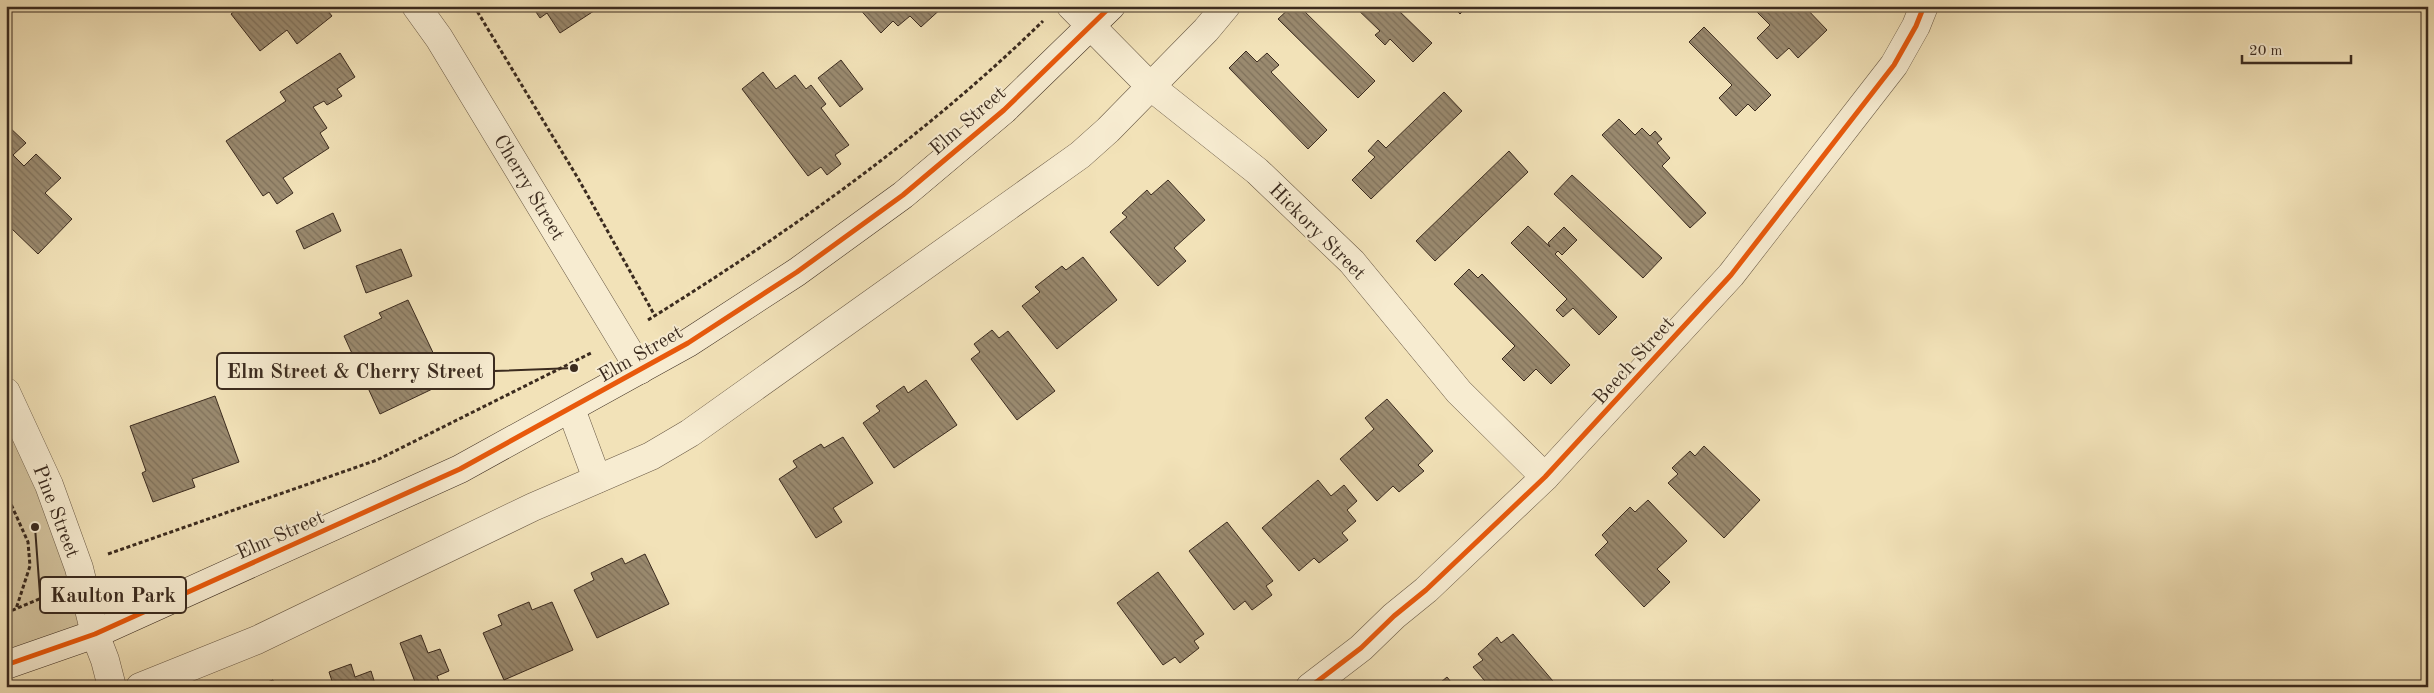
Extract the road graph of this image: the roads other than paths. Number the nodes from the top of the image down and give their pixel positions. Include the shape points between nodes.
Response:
1 (416, 6) edge
2 (1071, 6) edge
3 (1112, 6) edge
4 (1226, 6) edge
5 (1924, 6) edge
6 (1092, 27) junction
7 (1150, 86) junction
8 (640, 370) junction
9 (6, 392) edge
10 (571, 409) junction
11 (1545, 477) junction
12 (597, 479) junction
13 (95, 634) junction
14 (6, 665) edge
15 (112, 687) edge
16 (140, 687) edge
17 (1310, 687) edge

1 - 8 street, Cherry Street via 440,38
2 - 6 street, Hickory Street
3 - 6 street, Elm Street
4 - 7 street
5 - 11 street, Beech Street via 1894,65 1731,275
6 - 7 street, Hickory Street
6 - 8 street, Elm Street via 1004,110 903,194 797,272 688,343
7 - 11 street, Hickory Street via 1257,171 1352,262 1459,392
7 - 12 street via 1108,130 1047,180 690,433 651,456
8 - 10 street, Elm Street
9 - 13 street, Pine Street via 49,485 82,580
10 - 12 street
10 - 13 street, Elm Street via 460,469
11 - 17 street, Beech Street via 1426,590 1361,648
12 - 16 street via 257,640
13 - 14 street, Elm Street
13 - 15 street, Pine Street

